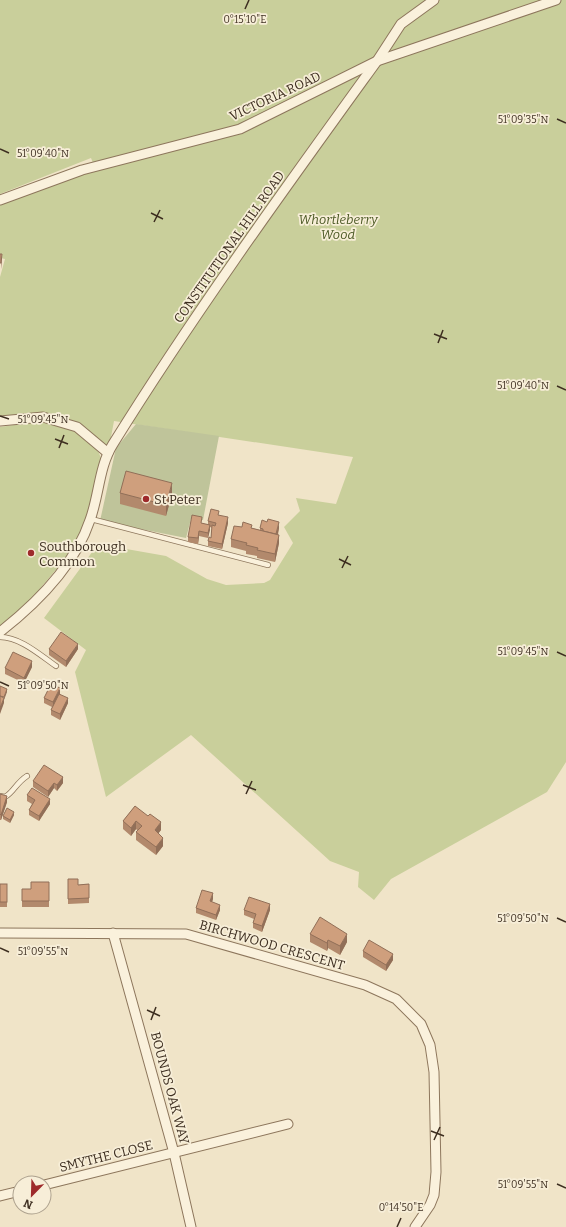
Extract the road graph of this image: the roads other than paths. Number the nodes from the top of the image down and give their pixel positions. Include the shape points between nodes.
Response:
1 (434, 0) edge
2 (556, 0) edge
3 (377, 61) junction
4 (0, 200) edge
5 (0, 421) edge
6 (108, 453) junction
7 (91, 519) junction
8 (268, 565) dead end
9 (0, 632) edge
10 (0, 637) edge
11 (56, 666) dead end
12 (27, 776) dead end
13 (0, 796) edge
14 (0, 933) edge
15 (113, 933) junction
16 (288, 1124) dead end
17 (174, 1153) junction
18 (52, 1183) edge
19 (12, 1193) edge
20 (0, 1196) edge
21 (191, 1227) edge
22 (415, 1227) edge

1 - 3 street, CONSTITUTIONAL HILL ROAD via 401,24
2 - 3 street, VICTORIA ROAD
3 - 4 street, VICTORIA ROAD via 240,129 82,170
3 - 6 street, CONSTITUTIONAL HILL ROAD via 219,281
5 - 6 street via 43,418 77,428
6 - 7 street, CONSTITUTIONAL HILL ROAD
7 - 8 lane
7 - 9 street, CONSTITUTIONAL HILL ROAD via 82,540 65,567 25,612
10 - 11 lane via 11,638 25,645
12 - 13 lane via 18,782 10,794
14 - 15 street, BIRCHWOOD CRESCENT
15 - 17 street, BOUNDS OAK WAY
15 - 22 street, BIRCHWOOD CRESCENT via 186,934 290,962 365,985 396,999 414,1016 421,1024 430,1045 434,1072 436,1172 434,1195
16 - 17 street, SMYTHE CLOSE
17 - 18 street, SMYTHE CLOSE
17 - 21 street, BOUNDS OAK WAY
19 - 20 street

